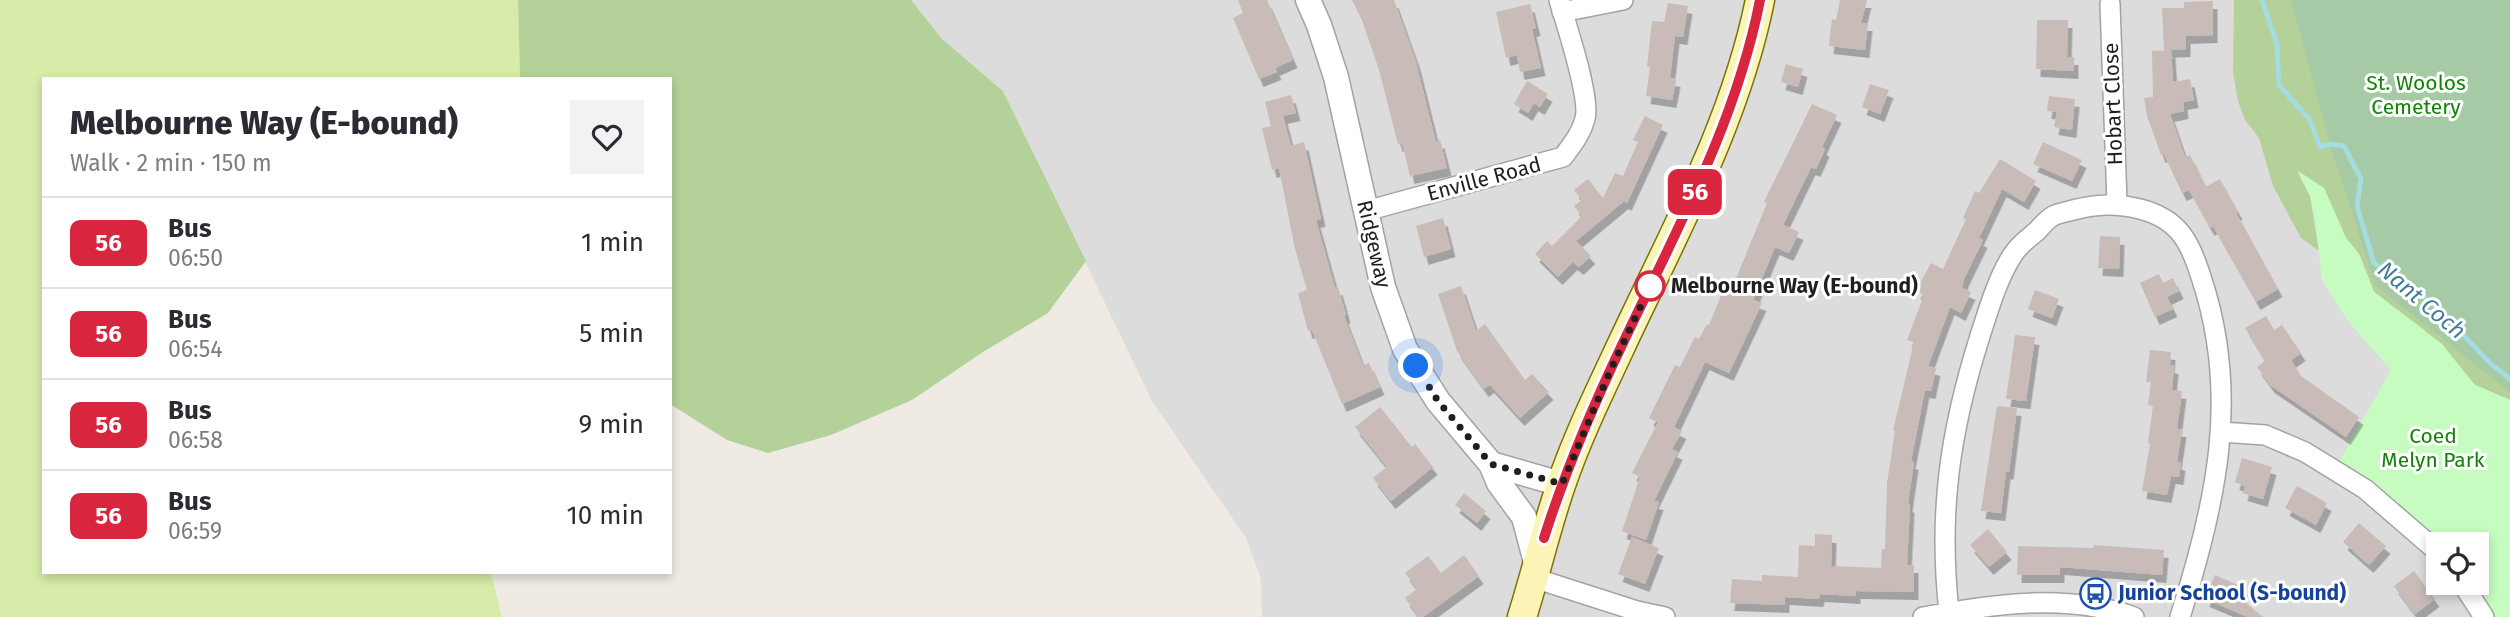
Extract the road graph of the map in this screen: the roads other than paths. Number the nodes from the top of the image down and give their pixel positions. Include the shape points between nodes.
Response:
1 (1308, 0) edge
2 (1623, 0) edge
3 (1760, 0) edge
4 (2110, 4) dead end
5 (1560, 6) edge
6 (2116, 204) junction
7 (1366, 211) junction
8 (2221, 432) junction
9 (1491, 464) junction
10 (1562, 484) junction
11 (2426, 542) edge
12 (1536, 572) junction
13 (2470, 595) edge
14 (1950, 612) junction
15 (1637, 614) edge
16 (1522, 617) edge
17 (1665, 617) edge
18 (1923, 617) edge
19 (2134, 617) edge
20 (2180, 617) edge
21 (2484, 617) edge

1 - 7 street, Ridgeway via 1336,78
2 - 5 street
3 - 10 main road via 1731,109
4 - 6 street, Hobart Close
5 - 7 street, Enville Road via 1586,116 1563,157
6 - 8 street via 2158,214 2192,249 2213,312 2222,373
6 - 14 street via 2053,215 2015,252 1990,304 1952,439 1944,567
7 - 9 street, Ridgeway via 1383,287 1405,349 1438,401
8 - 11 street via 2265,435 2305,452 2365,489
8 - 20 street via 2202,547
9 - 10 street
9 - 12 street, Ridgeway via 1524,517
10 - 12 main road
12 - 15 street
12 - 16 main road
13 - 21 street
14 - 18 street
14 - 19 street via 2037,602 2080,604
15 - 17 street

